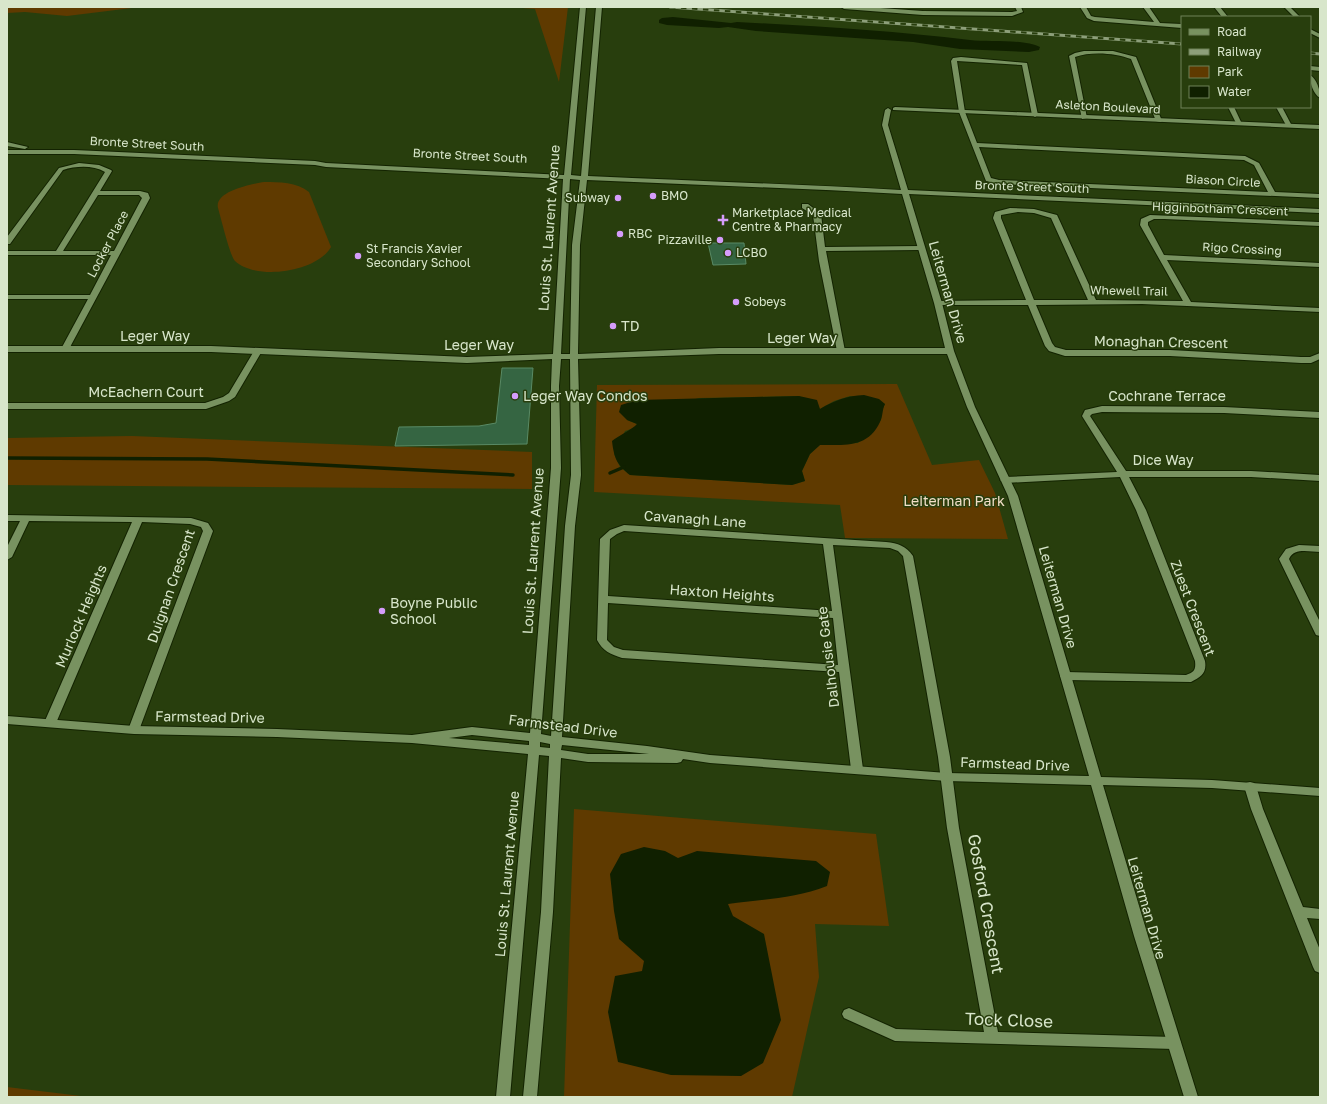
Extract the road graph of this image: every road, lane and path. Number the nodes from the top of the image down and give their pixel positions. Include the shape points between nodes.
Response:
1 (844, 7) edge
2 (1018, 7) edge
3 (1083, 7) edge
4 (1146, 7) edge
5 (1217, 7) edge
6 (1287, 7) edge
7 (583, 8) edge
8 (599, 8) edge
9 (860, 8) edge
10 (935, 10) edge
11 (977, 10) edge
12 (1224, 16) edge
13 (1296, 16) edge
14 (1159, 25) junction
15 (1181, 26) edge
16 (1311, 32) edge
17 (1320, 36) edge
18 (1311, 79) edge
19 (1320, 96) edge
20 (1231, 108) edge
21 (1280, 108) edge
22 (891, 109) joint
23 (962, 112) junction
24 (1035, 115) junction
25 (1084, 118) junction
26 (1159, 121) junction
27 (1239, 124) junction
28 (1289, 126) junction
29 (1320, 127) edge
30 (7, 144) edge
31 (975, 145) junction
32 (7, 152) edge
33 (74, 152) junction
34 (568, 175) junction
35 (585, 175) junction
36 (904, 192) junction
37 (96, 193) junction
38 (1273, 194) junction
39 (1320, 196) edge
40 (805, 206) dead end
41 (1320, 211) edge
42 (1320, 224) edge
43 (7, 242) edge
44 (920, 248) junction
45 (822, 249) junction
46 (7, 253) edge
47 (58, 253) junction
48 (117, 253) junction
49 (1162, 257) junction
50 (1320, 265) edge
51 (7, 297) edge
52 (93, 297) junction
53 (1093, 302) junction
54 (938, 303) junction
55 (1032, 303) junction
56 (1188, 304) junction
57 (1320, 310) edge
58 (7, 349) edge
59 (65, 349) junction
60 (258, 351) junction
61 (841, 351) junction
62 (950, 351) junction
63 (1320, 356) edge
64 (558, 357) junction
65 (574, 357) junction
66 (7, 406) edge
67 (1320, 415) edge
68 (1123, 474) junction
69 (1320, 478) edge
70 (1005, 480) junction
71 (7, 518) edge
72 (26, 518) junction
73 (138, 519) junction
74 (828, 541) junction
75 (1320, 549) edge
76 (7, 556) edge
77 (603, 599) junction
78 (838, 615) junction
79 (1320, 633) edge
80 (844, 669) junction
81 (1066, 676) junction
82 (7, 720) edge
83 (50, 723) junction
84 (134, 730) junction
85 (535, 744) junction
86 (556, 747) junction
87 (857, 769) junction
88 (947, 777) junction
89 (1096, 781) junction
90 (1250, 786) junction
91 (1320, 792) edge
92 (1298, 912) junction
93 (1320, 914) edge
94 (1320, 967) edge
95 (849, 1014) dead end
96 (992, 1038) junction
97 (1174, 1043) junction
98 (503, 1097) edge
99 (530, 1097) edge
100 (1191, 1097) edge

1 - 9 street
2 - 11 street via 1020,12 1017,14
3 - 14 street via 1089,17 1094,19
4 - 14 street
5 - 12 street
6 - 13 street
7 - 34 street, Louis St. Laurent Avenue
8 - 35 street, Louis St. Laurent Avenue
9 - 10 street
10 - 11 street
14 - 15 street
16 - 17 street
18 - 19 street
20 - 27 street
21 - 28 street
22 - 23 street, Asleton Boulevard
22 - 36 street, Leiterman Drive via 884,125
23 - 24 street, Asleton Boulevard
23 - 24 street, Biason Circle via 953,63 955,60 1023,62
23 - 31 street, Biason Circle
24 - 25 street, Asleton Boulevard
25 - 26 street, Asleton Boulevard
25 - 26 street via 1072,56 1086,52 1132,57
26 - 27 street, Asleton Boulevard
27 - 28 street, Asleton Boulevard
28 - 29 street, Asleton Boulevard
30 - 33 street, Bronte Street South via 21,147 62,147
31 - 38 street, Biason Circle via 1244,158 1256,164
31 - 38 street, Biason Circle via 988,180 993,181
32 - 33 street, Bronte Street South
33 - 34 street, Bronte Street South
34 - 35 street, Bronte Street South
34 - 64 street, Louis St. Laurent Avenue
35 - 36 street, Bronte Street South via 726,185
35 - 65 street, Louis St. Laurent Avenue via 576,245
36 - 41 street, Bronte Street South
36 - 44 street, Leiterman Drive
37 - 43 street via 110,171 104,167 76,165 61,168
37 - 47 street
37 - 48 street, Locker Place via 146,195
38 - 39 street
40 - 45 street via 817,214
42 - 49 street, Higginbotham Crescent via 1147,218 1144,225
44 - 45 street
44 - 54 street, Leiterman Drive
45 - 61 street
46 - 47 street
47 - 48 street
48 - 52 street, Locker Place
49 - 50 street, Rigo Crossing
49 - 56 street, Higginbotham Crescent
51 - 52 street
52 - 59 street, Locker Place
53 - 55 street, Whewell Trail
53 - 55 street, Monaghan Crescent via 1054,217 1040,212 1000,212 997,218
53 - 56 street, Whewell Trail
54 - 55 street, Whewell Trail
54 - 62 street, Leiterman Drive
55 - 63 street, Monaghan Crescent via 1048,344 1052,349 1065,353 1170,353 1301,360 1311,360
56 - 57 street, Whewell Trail
58 - 59 street, Leger Way
59 - 60 street, Leger Way
60 - 64 street, Leger Way via 467,360
60 - 66 street, McEachern Court via 232,395 206,406
61 - 62 street, Leger Way
61 - 65 street, Leger Way via 719,351
62 - 70 street, Leiterman Drive via 971,407
64 - 65 street, Leger Way
64 - 85 street, Louis St. Laurent Avenue via 556,468
65 - 86 street, Louis St. Laurent Avenue via 576,475 570,526
67 - 68 street, Cochrane Terrace via 1179,409 1102,409 1088,412 1088,420
68 - 69 street, Dice Way via 1251,474
68 - 70 street, Dice Way
68 - 81 street, Zuest Crescent via 1141,510 1201,668 1198,674 1187,679
70 - 81 street, Leiterman Drive via 1024,532
71 - 72 street, Duignan Crescent
72 - 73 street, Duignan Crescent
72 - 76 street
73 - 83 street, Murlock Heights
73 - 84 street, Duignan Crescent via 199,523 208,531
74 - 77 street, Cavanagh Lane via 624,528 615,530 605,539
74 - 78 street, Dalhousie Gate
74 - 88 street, Cavanagh Lane via 895,546 908,556
75 - 79 street via 1298,548 1285,554 1284,559
77 - 78 street, Haxton Heights
77 - 80 street, Cavanagh Lane via 602,640 612,652
78 - 80 street, Dalhousie Gate
80 - 87 street, Dalhousie Gate
81 - 89 street, Leiterman Drive
82 - 83 street, Farmstead Drive
83 - 84 street, Farmstead Drive
84 - 85 street, Farmstead Drive
85 - 86 street, Farmstead Drive
85 - 98 street, Louis St. Laurent Avenue
86 - 87 street, Farmstead Drive via 588,758 710,758
86 - 99 street, Louis St. Laurent Avenue via 548,912
87 - 88 street, Farmstead Drive
88 - 89 street, Farmstead Drive
88 - 96 street, Gosford Crescent via 953,828
89 - 90 street, Farmstead Drive
89 - 97 street, Leiterman Drive
90 - 91 street, Farmstead Drive
90 - 92 street
92 - 93 street
92 - 94 street
95 - 96 street, Tock Close via 895,1035
96 - 97 street, Tock Close
97 - 100 street, Leiterman Drive

